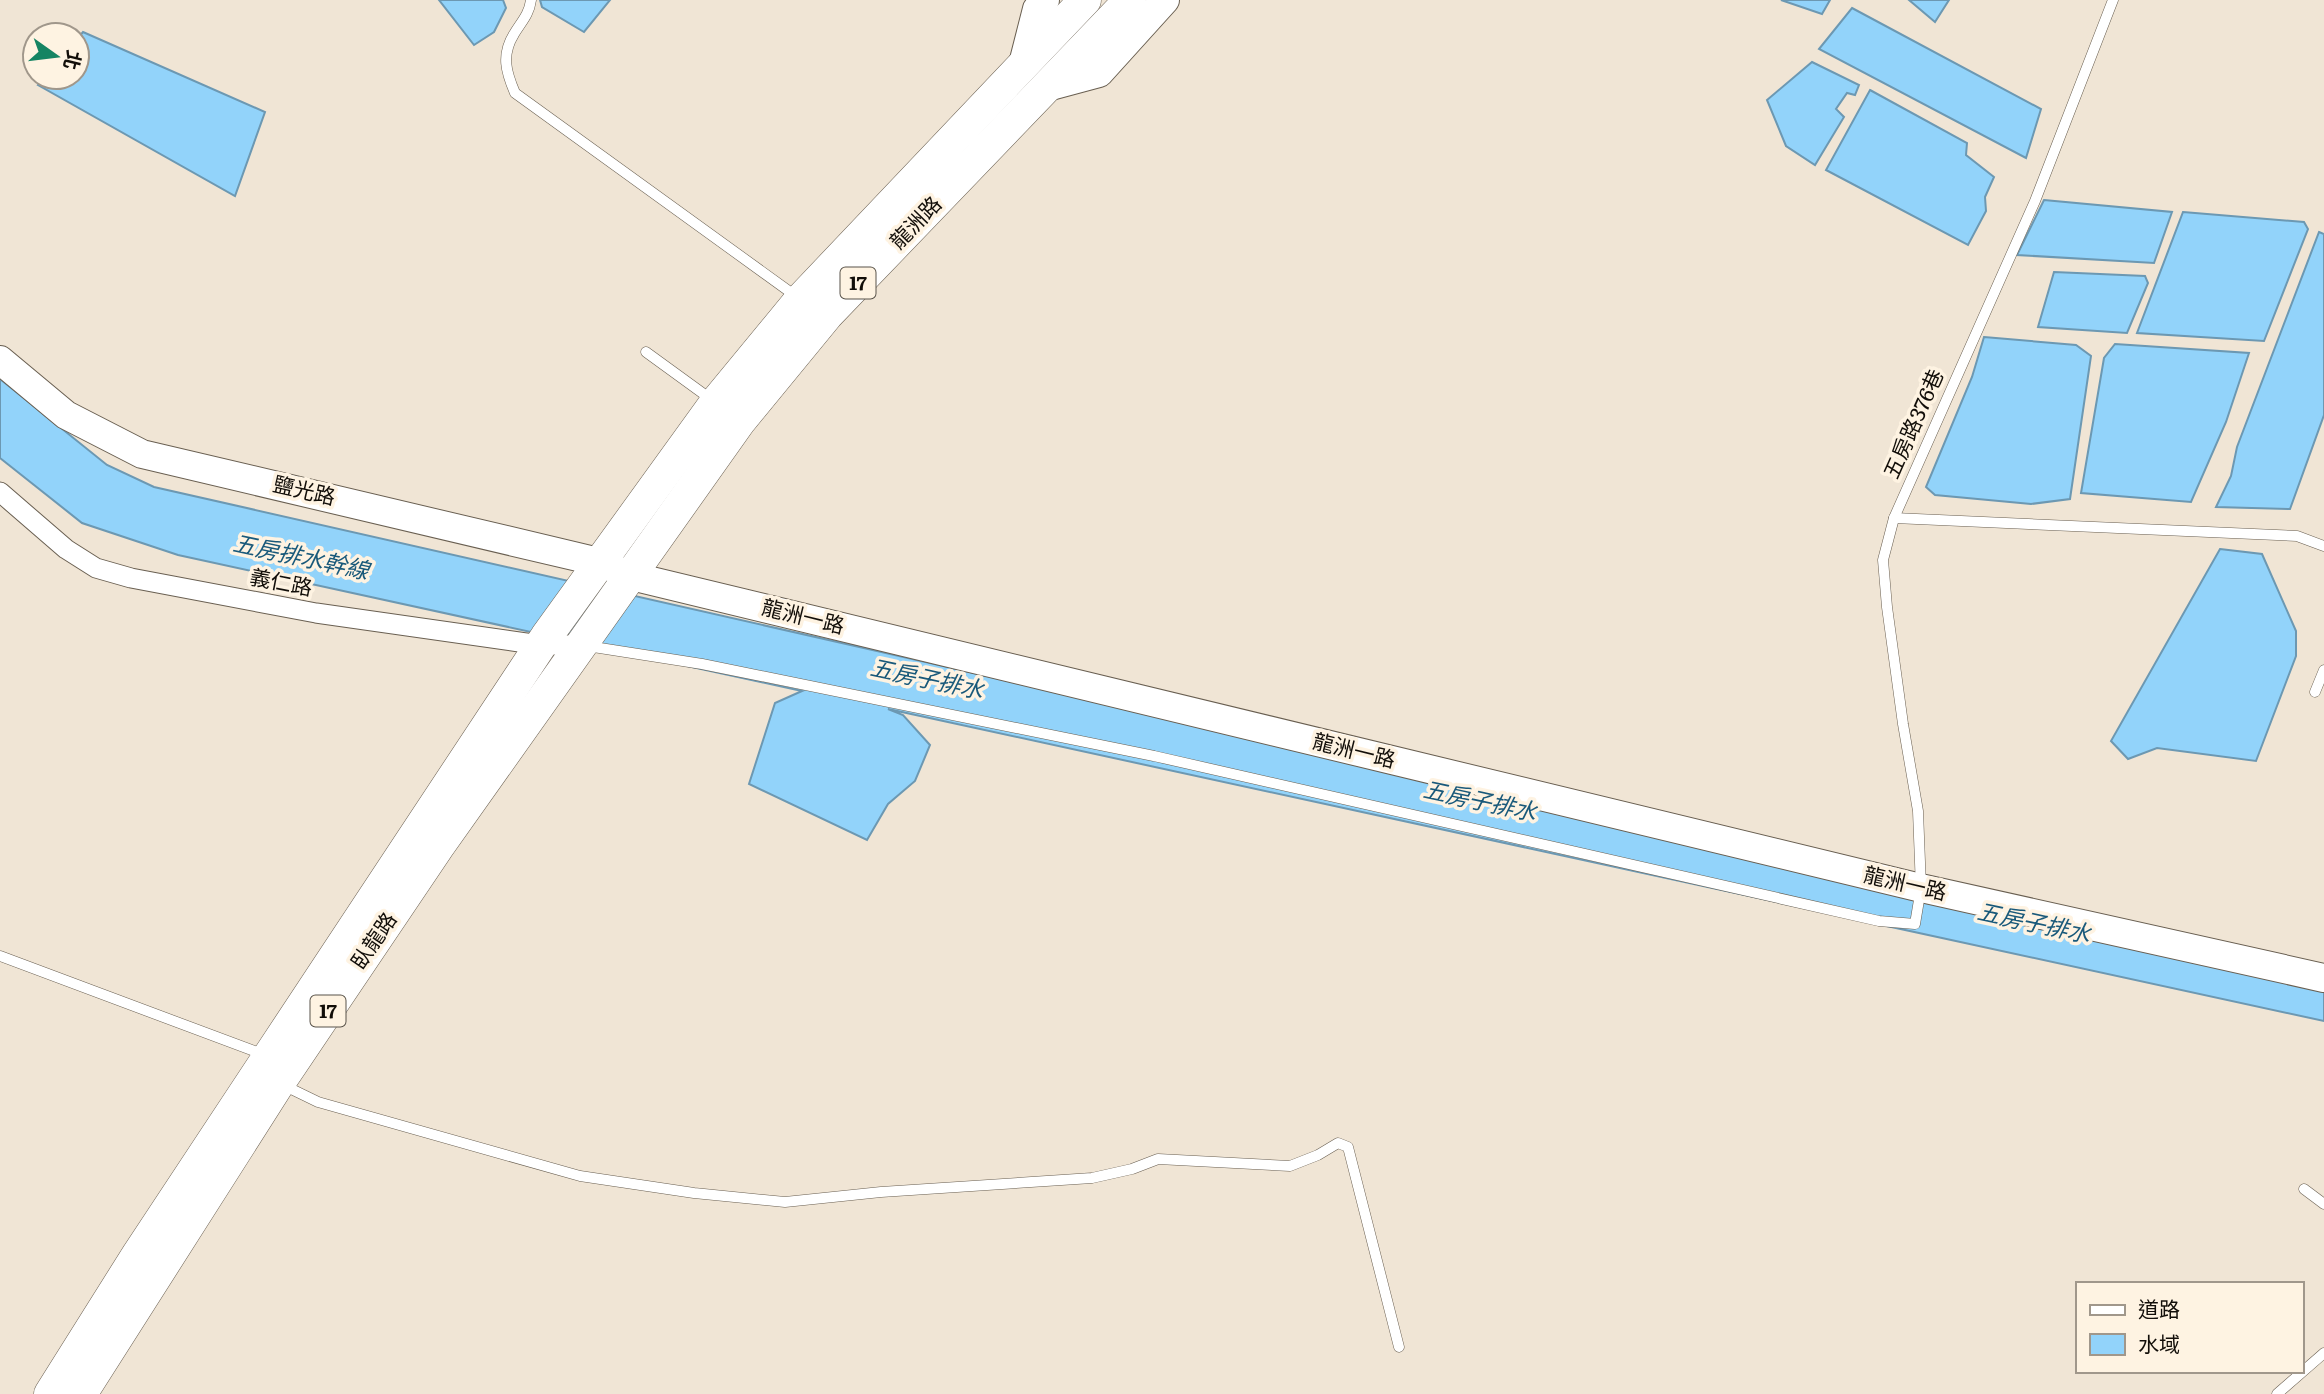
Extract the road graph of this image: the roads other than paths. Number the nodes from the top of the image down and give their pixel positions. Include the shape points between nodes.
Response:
1 (531, 0) edge
2 (1045, 0) edge
3 (1084, 0) edge
4 (1130, 0) edge
5 (1165, 0) edge
6 (2113, 0) edge
7 (1023, 64) junction
8 (1047, 87) junction
9 (800, 300) junction
10 (646, 352) dead end
11 (0, 360) edge
12 (716, 402) junction
13 (0, 492) edge
14 (1894, 518) junction
15 (2324, 546) edge
16 (592, 572) junction
17 (624, 584) junction
18 (584, 640) junction
19 (543, 641) junction
20 (2324, 670) edge
21 (2315, 692) dead end
22 (1920, 895) junction
23 (0, 957) edge
24 (2324, 978) edge
25 (273, 1070) junction
26 (2304, 1189) dead end
27 (2324, 1204) edge
28 (1399, 1347) dead end
29 (2324, 1353) edge
30 (2303, 1371) edge
31 (2301, 1373) edge
32 (50, 1394) edge
33 (81, 1394) edge
34 (2277, 1394) edge

1 - 9 lane via 506,52 506,71 515,93
2 - 7 street via 1037,9
3 - 7 main road, 龍洲路 / 17
4 - 8 main road, 龍洲路 / 17
5 - 8 street via 1099,73
6 - 14 lane, 五房路376巷 via 2035,201
7 - 9 main road, 龍洲路 / 17
8 - 17 main road, 龍洲路 / 17 via 827,315 740,421
9 - 12 main road, 龍洲路 / 17
10 - 12 lane
11 - 16 street, 鹽光路 via 66,415 142,454
12 - 16 main road, 龍洲路 / 17
13 - 19 street, 義仁路 via 66,549 96,568 119,575 316,612
14 - 15 lane via 2297,536
14 - 22 lane, 五房路376巷 via 1884,560 1918,811
16 - 17 street, 鹽光路
16 - 19 main road, 17
17 - 18 main road, 17
17 - 22 street, 龍洲一路
18 - 19 street, 義仁路
18 - 22 lane, 五房路376巷 via 1276,782 1879,921 1915,924
18 - 25 main road, 臥龍路 / 17
19 - 25 main road, 臥龍路 / 17
20 - 21 lane
22 - 24 street, 龍洲一路
23 - 25 lane
25 - 28 lane via 318,1102 580,1176 785,1202 1092,1178 1158,1159 1290,1166 1338,1143 1348,1147
25 - 32 main road, 臥龍路 / 17 via 138,1254
25 - 33 main road, 臥龍路 / 17
26 - 27 lane
29 - 30 lane
31 - 34 lane

